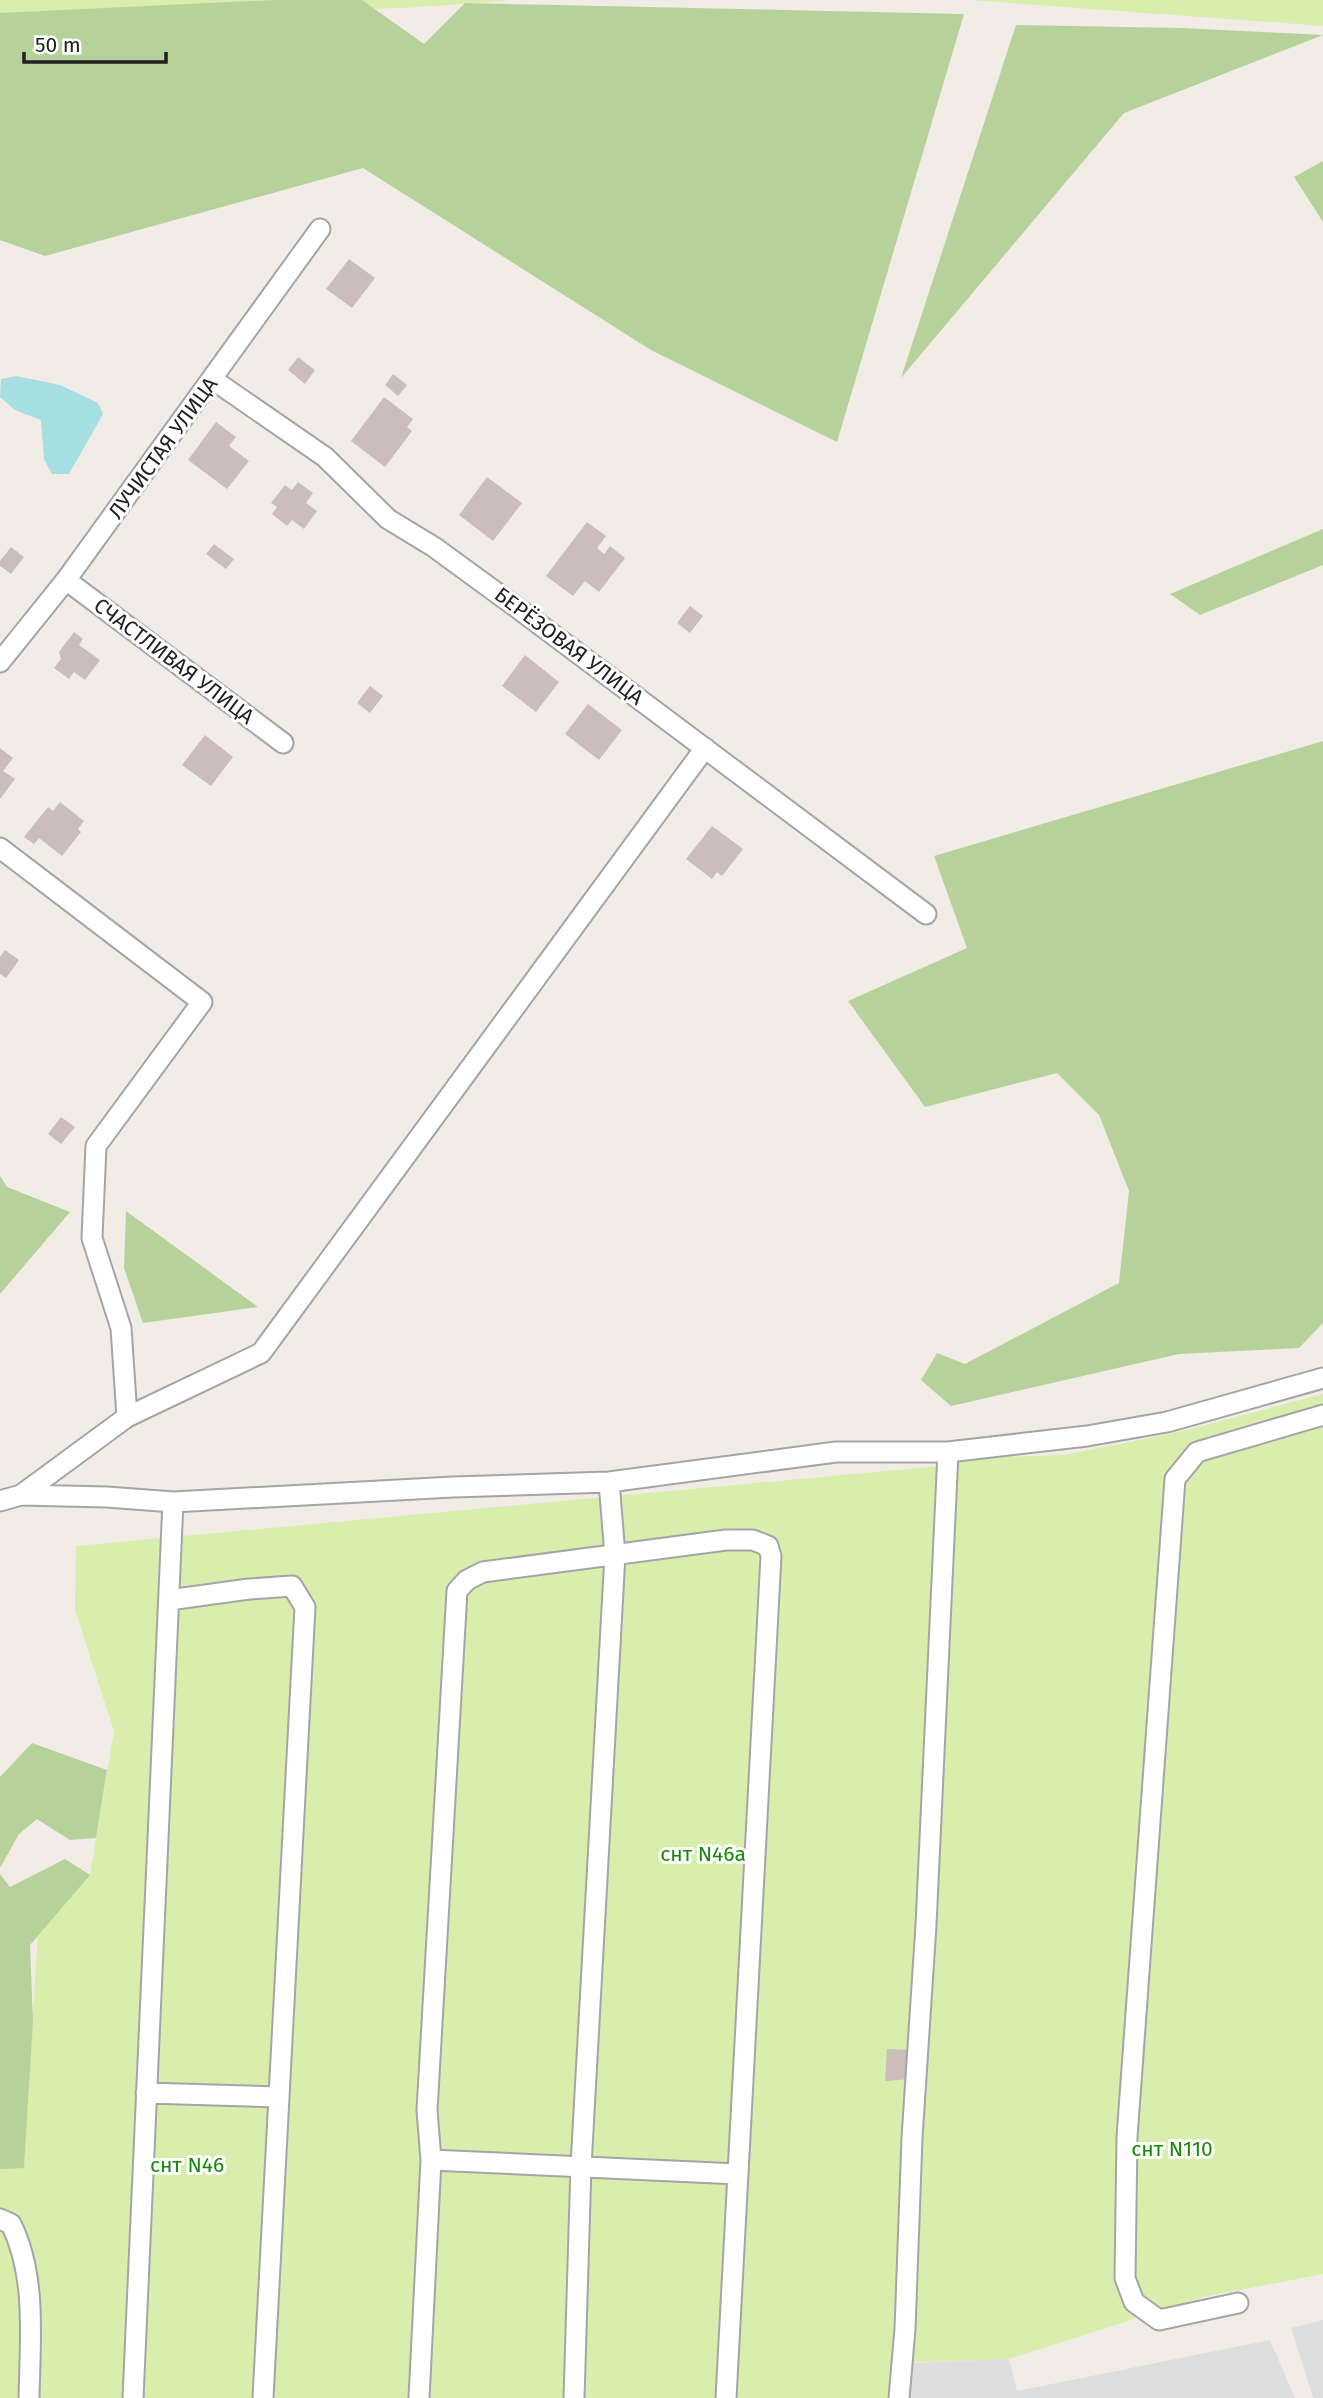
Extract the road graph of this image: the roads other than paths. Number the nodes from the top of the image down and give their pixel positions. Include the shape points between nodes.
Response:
1 (320, 229) dead end
2 (212, 379) junction
3 (66, 580) junction
4 (0, 662) edge
5 (283, 743) dead end
6 (705, 748) junction
7 (0, 848) edge
8 (926, 914) dead end
9 (1323, 1378) edge
10 (1323, 1415) edge
11 (127, 1416) junction
12 (948, 1452) junction
13 (609, 1482) junction
14 (21, 1495) junction
15 (0, 1502) edge
16 (173, 1502) junction
17 (615, 1555) junction
18 (169, 1600) junction
19 (146, 2094) junction
20 (279, 2097) junction
21 (431, 2160) junction
22 (581, 2166) junction
23 (737, 2174) junction
24 (0, 2220) edge
25 (1238, 2303) dead end
26 (29, 2398) edge
27 (132, 2398) edge
28 (263, 2398) edge
29 (419, 2398) edge
30 (574, 2398) edge
31 (726, 2398) edge
32 (900, 2398) edge

1 - 2 street, ЛУЧИСТАЯ УЛИЦА
2 - 3 street, ЛУЧИСТАЯ УЛИЦА
2 - 6 street, БЕРЁЗОВАЯ УЛИЦА via 325,457 388,519 435,547
3 - 4 street, ЛУЧИСТАЯ УЛИЦА
3 - 5 street, СЧАСТЛИВАЯ УЛИЦА
6 - 8 street, БЕРЁЗОВАЯ УЛИЦА
6 - 11 street via 261,1353
7 - 11 street via 202,1002 96,1146 92,1238 121,1328
9 - 12 street via 1167,1422
10 - 25 street via 1197,1452 1175,1479 1127,2137 1125,2278 1134,2302 1159,2320
11 - 14 street
12 - 13 street via 836,1452
12 - 32 street
13 - 16 street
13 - 17 street
14 - 15 street
14 - 16 street
16 - 18 street
17 - 21 street via 483,1572 457,1591 427,2110
17 - 22 street
17 - 23 street via 753,1540 768,1545 771,1556
18 - 19 street
18 - 20 street via 292,1586 305,1607
19 - 20 street
19 - 27 street
20 - 28 street
21 - 22 street
21 - 29 street
22 - 23 street
22 - 30 street
23 - 31 street
24 - 26 street via 11,2224 26,2264

